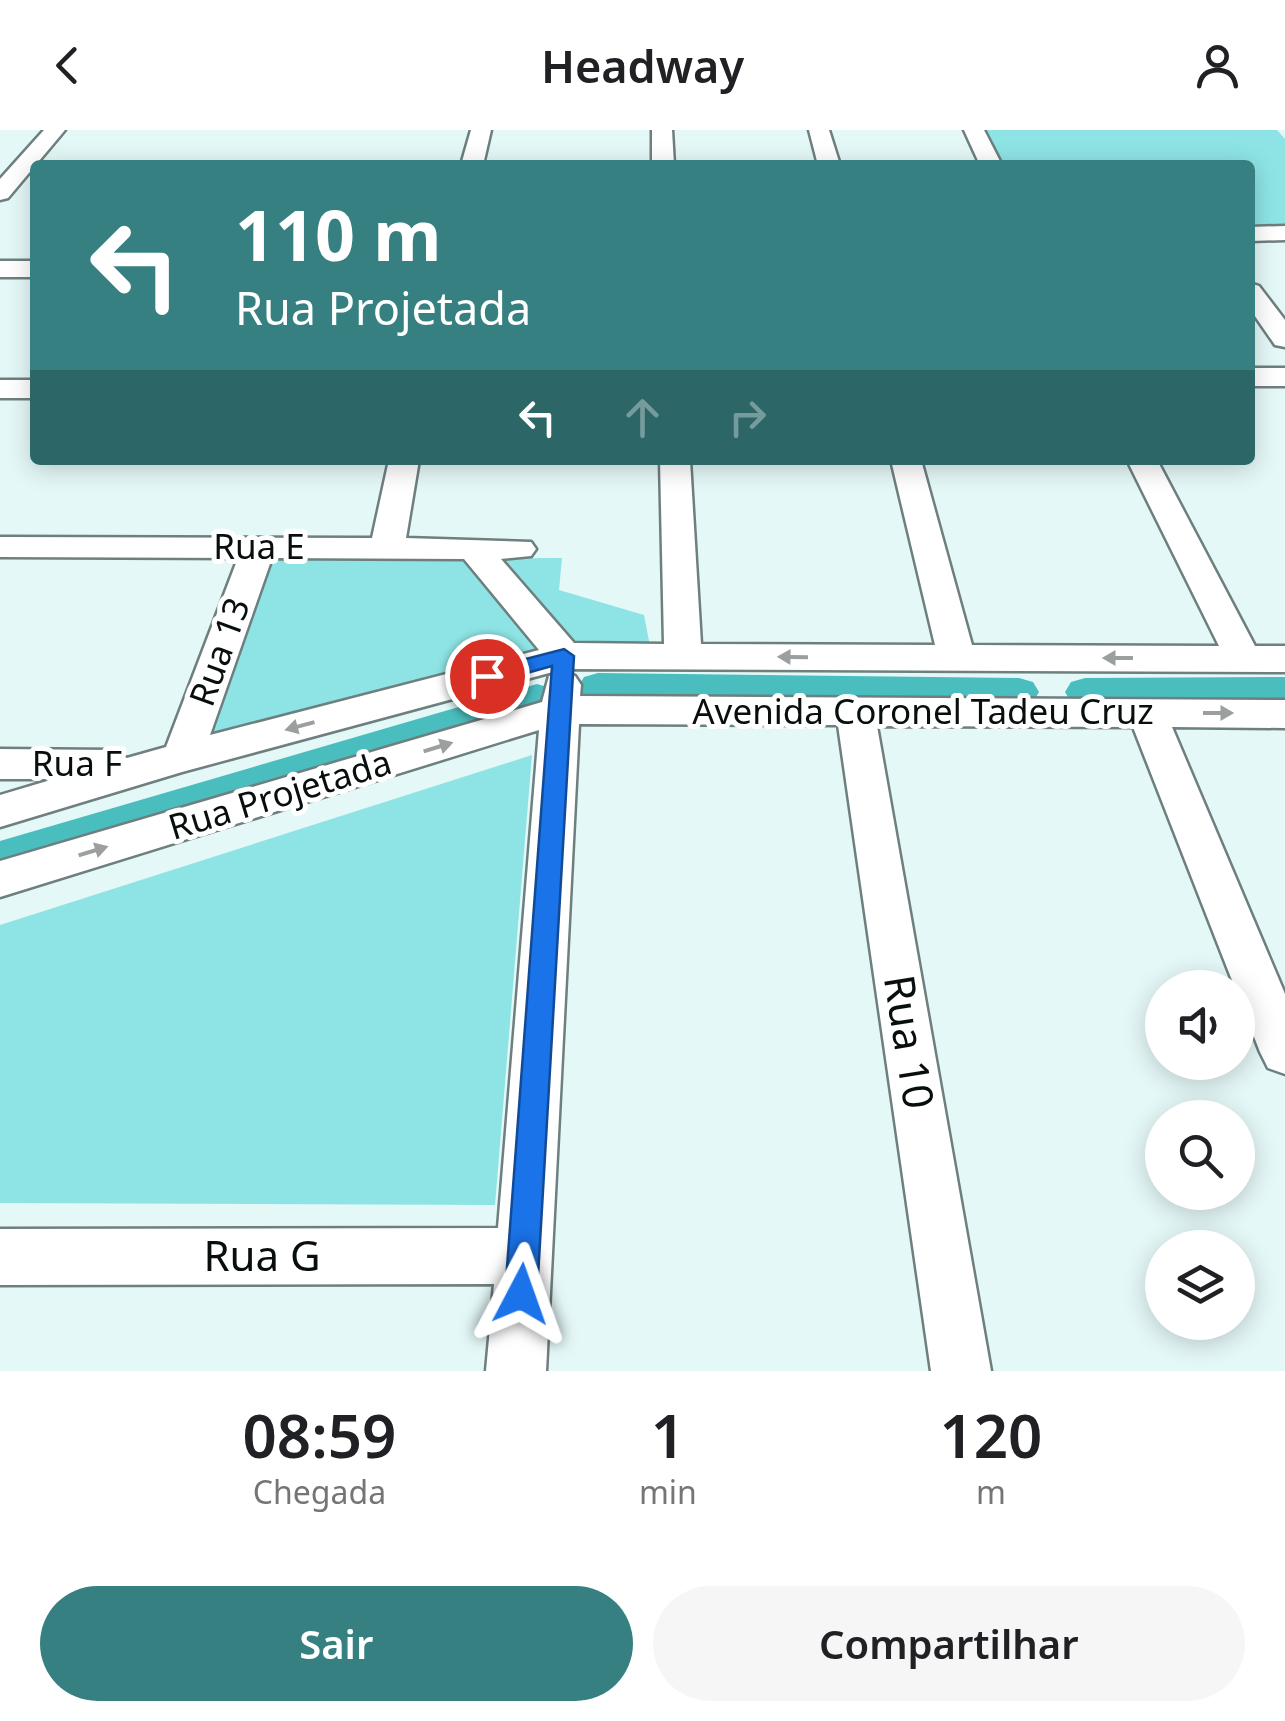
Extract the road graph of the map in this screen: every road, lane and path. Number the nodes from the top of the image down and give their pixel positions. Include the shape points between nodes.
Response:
1 (55, 130) edge
2 (481, 130) edge
3 (662, 130) edge
4 (819, 130) edge
5 (974, 130) edge
6 (0, 152) edge
7 (35, 152) junction
8 (473, 160) edge
9 (663, 160) edge
10 (828, 160) edge
11 (989, 160) edge
12 (16, 182) edge
13 (1285, 233) edge
14 (1255, 234) edge
15 (30, 269) edge
16 (0, 270) edge
17 (1255, 299) edge
18 (1285, 339) edge
19 (1255, 377) edge
20 (1285, 377) edge
21 (0, 389) edge
22 (30, 389) edge
23 (403, 465) edge
24 (675, 465) edge
25 (907, 465) edge
26 (1145, 465) edge
27 (0, 547) edge
28 (259, 547) junction
29 (387, 548) junction
30 (474, 548) junction
31 (519, 548) dead end
32 (564, 656) junction
33 (683, 656) junction
34 (957, 658) junction
35 (1034, 658) junction
36 (1243, 658) junction
37 (1285, 659) edge
38 (560, 710) junction
39 (1148, 713) junction
40 (856, 714) junction
41 (1056, 714) junction
42 (1285, 714) edge
43 (168, 761) junction
44 (0, 764) edge
45 (0, 812) edge
46 (0, 879) edge
47 (1285, 1052) edge
48 (524, 1256) junction
49 (0, 1257) edge
50 (516, 1371) edge
51 (961, 1371) edge

1 - 7 street
2 - 8 street
3 - 9 street
4 - 10 street
5 - 11 street
6 - 7 street
7 - 12 street
13 - 14 street
15 - 16 street
17 - 18 street
19 - 20 street
21 - 22 street
23 - 29 street
24 - 33 street
25 - 34 street
26 - 36 street
27 - 28 street, Rua E
28 - 29 street, Rua E
28 - 43 street, Rua 13
29 - 30 street, Rua E
30 - 31 street, Rua E
30 - 32 street
32 - 33 street, Avenida Coronel Tadeu Cruz
32 - 38 street
32 -> 43 street, Rua Projetada
34 -> 33 street, Avenida Coronel Tadeu Cruz
34 - 35 street, Avenida Coronel Tadeu Cruz
36 -> 35 street, Avenida Coronel Tadeu Cruz
35 - 41 street
36 - 37 street, Avenida Coronel Tadeu Cruz
38 - 40 street, Avenida Coronel Tadeu Cruz
46 -> 38 street, Rua Projetada
38 - 48 street
39 - 41 street, Avenida Coronel Tadeu Cruz
39 -> 42 street, Avenida Coronel Tadeu Cruz
39 - 47 street
40 - 41 street, Avenida Coronel Tadeu Cruz
40 - 51 street, Rua 10
43 - 44 street, Rua F
43 - 45 street, Rua Projetada
48 - 49 street, Rua G
48 - 50 street

